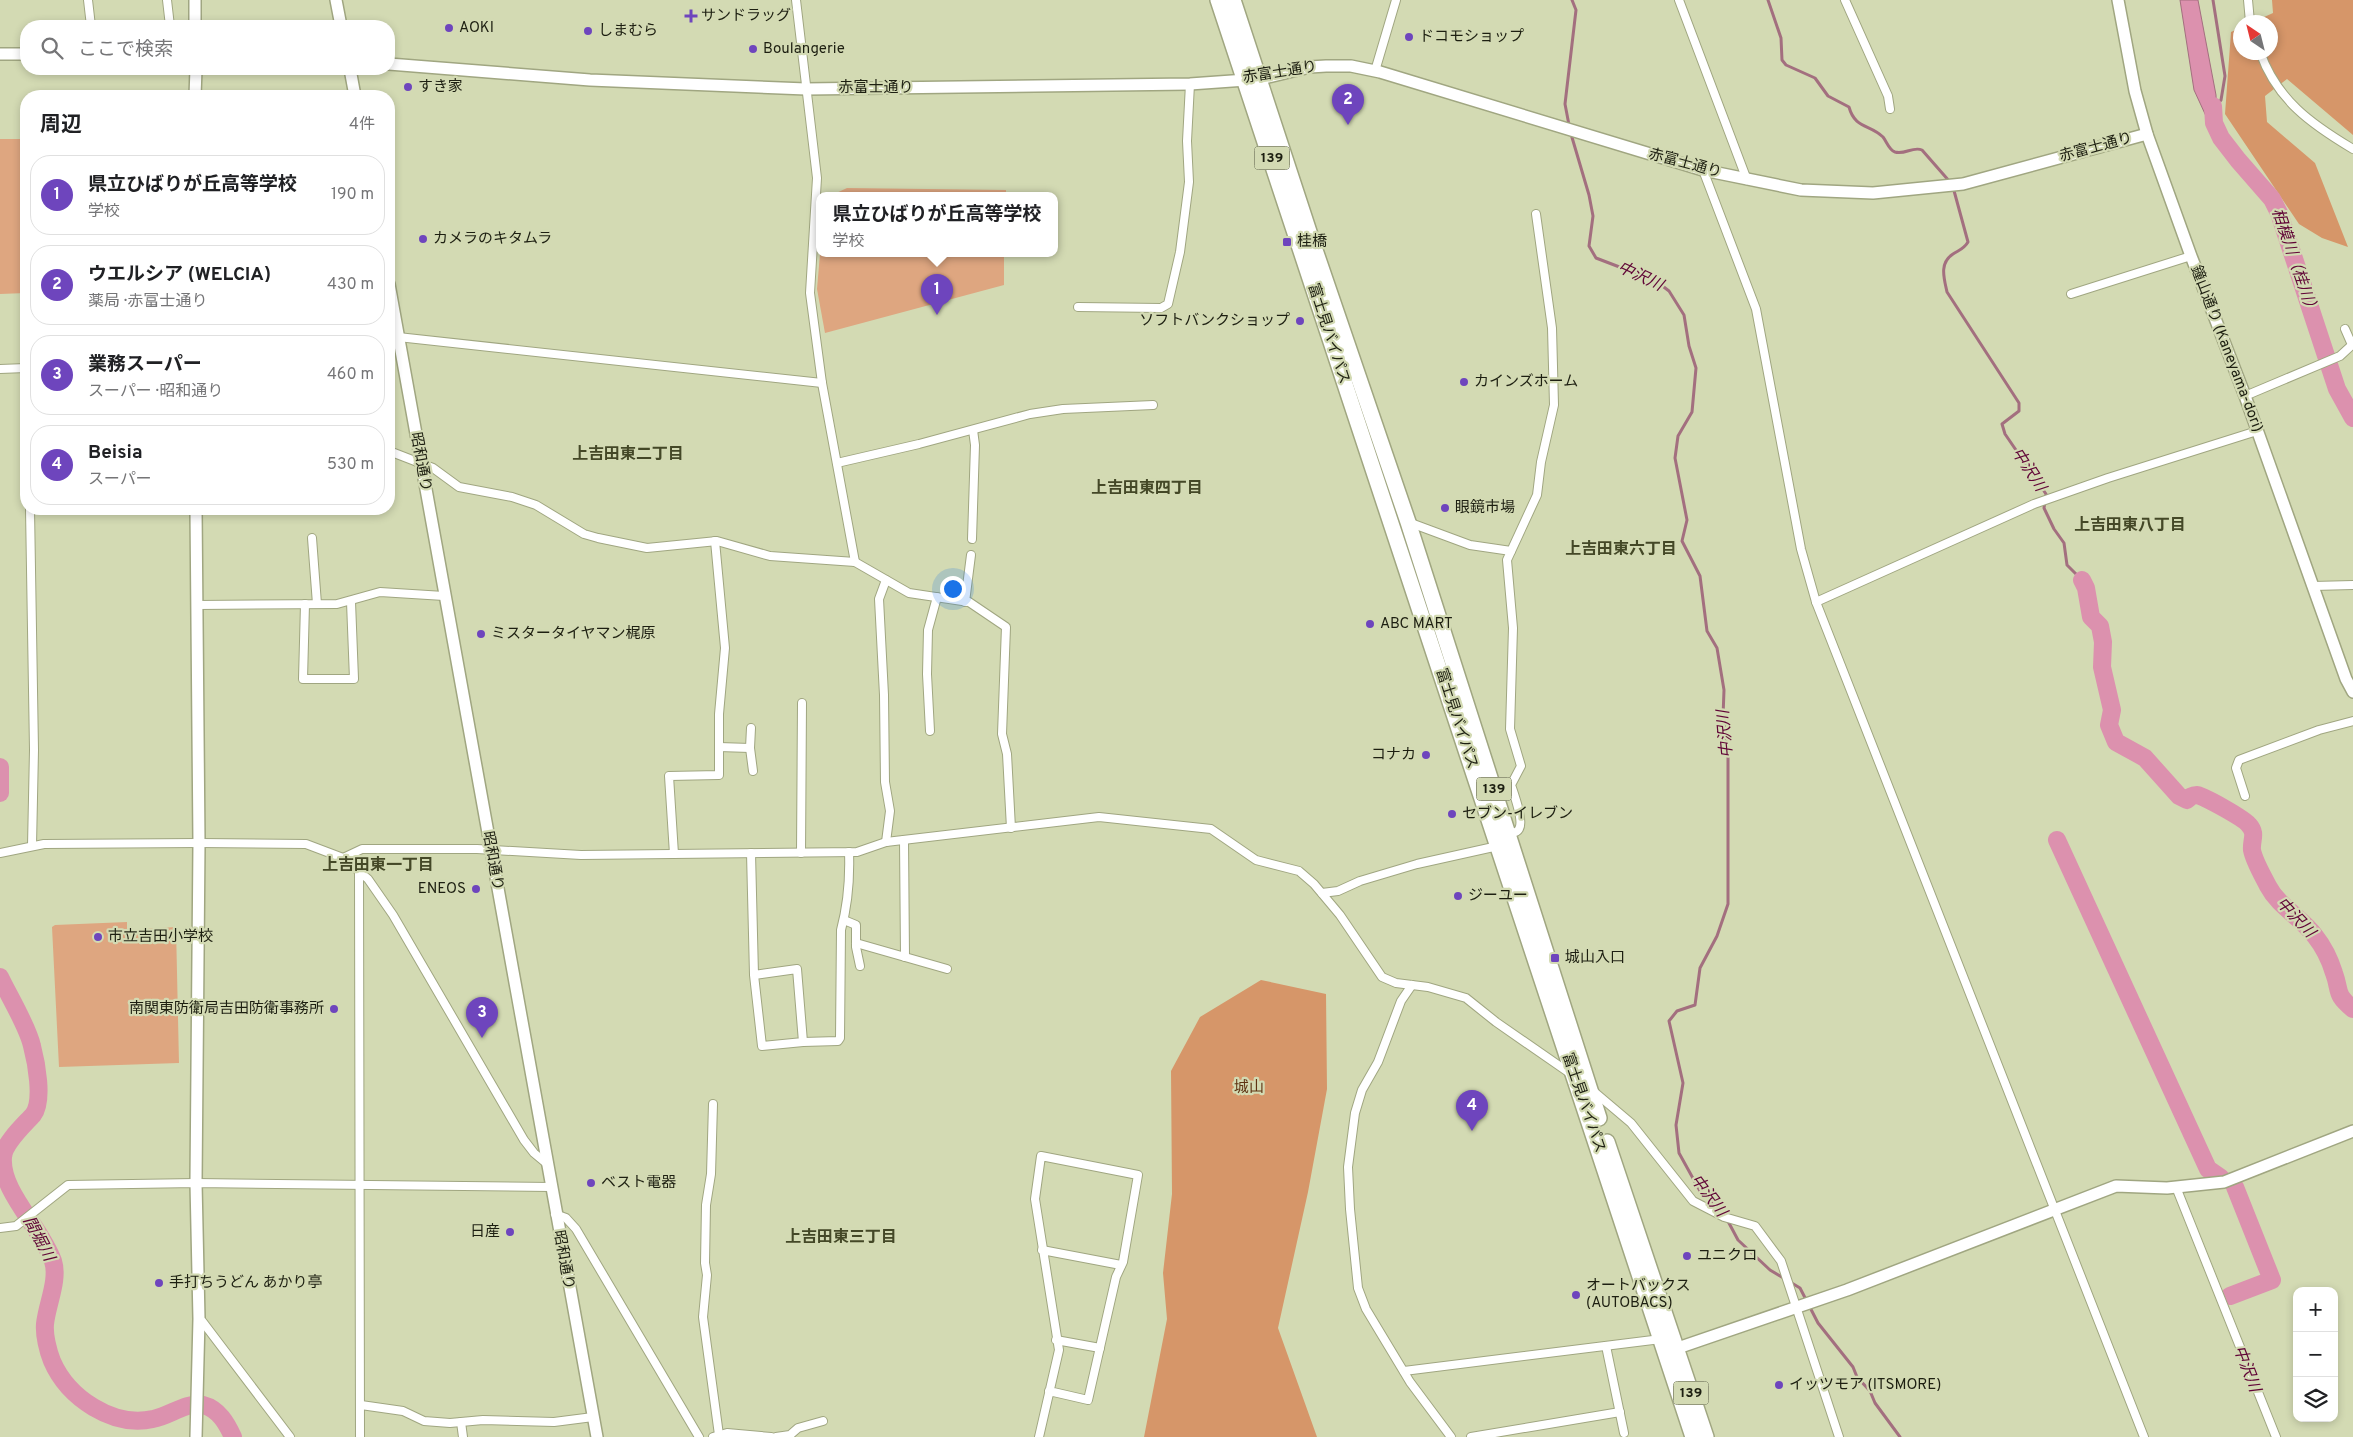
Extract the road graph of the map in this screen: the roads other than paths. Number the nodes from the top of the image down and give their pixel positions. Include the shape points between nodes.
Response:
1 (88, 0) edge
2 (167, 0) edge
3 (195, 0) edge
4 (336, 0) edge
5 (796, 0) edge
6 (1218, 0) edge
7 (1233, 0) edge
8 (1396, 0) edge
9 (1679, 0) edge
10 (1845, 0) edge
11 (2118, 0) edge
12 (2248, 0) edge
13 (2249, 15) edge
14 (90, 20) edge
15 (169, 20) edge
16 (195, 20) edge
17 (341, 20) edge
18 (0, 54) edge
19 (20, 54) edge
20 (2264, 60) edge
21 (395, 64) edge
22 (1375, 71) junction
23 (196, 75) edge
24 (351, 75) edge
25 (1252, 80) junction
26 (1190, 84) junction
27 (806, 89) junction
28 (195, 90) edge
29 (354, 90) edge
30 (1890, 110) dead end
31 (2147, 134) junction
32 (2353, 149) edge
33 (1703, 170) junction
34 (1747, 180) junction
35 (816, 192) edge
36 (816, 194) edge
37 (1536, 214) dead end
38 (2191, 256) junction
39 (2071, 294) dead end
40 (1078, 307) dead end
41 (395, 319) edge
42 (2345, 329) dead end
43 (398, 337) junction
44 (20, 368) edge
45 (0, 369) edge
46 (822, 383) junction
47 (2245, 396) junction
48 (1153, 406) dead end
49 (973, 430) junction
50 (2258, 431) junction
51 (395, 453) edge
52 (837, 463) junction
53 (421, 464) junction
54 (30, 515) edge
55 (196, 515) edge
56 (1408, 522) junction
57 (312, 538) dead end
58 (972, 539) dead end
59 (715, 541) junction
60 (1511, 551) junction
61 (971, 555) dead end
62 (855, 562) junction
63 (886, 580) junction
64 (2353, 585) edge
65 (2313, 586) junction
66 (444, 596) junction
67 (937, 597) junction
68 (351, 602) junction
69 (965, 602) junction
70 (1816, 602) junction
71 (305, 604) junction
72 (317, 604) junction
73 (197, 605) junction
74 (2353, 692) edge
75 (802, 703) dead end
76 (2353, 721) edge
77 (751, 728) dead end
78 (930, 731) dead end
79 (719, 747) junction
80 (750, 748) junction
81 (753, 771) dead end
82 (2245, 796) dead end
83 (1011, 828) junction
84 (1508, 834) junction
85 (904, 840) junction
86 (886, 842) junction
87 (199, 843) junction
88 (32, 846) junction
89 (1498, 846) junction
90 (490, 850) junction
91 (849, 852) junction
92 (0, 853) edge
93 (751, 853) junction
94 (801, 853) junction
95 (674, 854) junction
96 (342, 858) junction
97 (359, 872) junction
98 (1322, 893) junction
99 (844, 920) junction
100 (856, 943) junction
101 (905, 957) junction
102 (860, 966) dead end
103 (947, 969) dead end
104 (754, 975) junction
105 (1412, 985) junction
106 (803, 1042) junction
107 (1574, 1076) junction
108 (1589, 1087) junction
109 (713, 1104) dead end
110 (2353, 1132) edge
111 (546, 1163) junction
112 (196, 1183) junction
113 (361, 1184) junction
114 (551, 1187) junction
115 (2176, 1187) junction
116 (2055, 1210) junction
117 (555, 1214) junction
118 (0, 1228) edge
119 (1042, 1250) junction
120 (1121, 1265) junction
121 (1798, 1308) junction
122 (199, 1319) junction
123 (1056, 1340) junction
124 (1606, 1346) junction
125 (1668, 1347) junction
126 (1100, 1348) junction
127 (1404, 1371) junction
128 (1050, 1391) junction
129 (360, 1405) junction
130 (1620, 1412) junction
131 (593, 1417) junction
132 (823, 1420) dead end
133 (462, 1422) junction
134 (1624, 1433) dead end
135 (716, 1436) edge
136 (196, 1437) edge
137 (290, 1437) edge
138 (360, 1437) edge
139 (464, 1437) edge
140 (597, 1437) edge
141 (699, 1437) edge
142 (771, 1437) edge
143 (776, 1437) edge
144 (1039, 1437) edge
145 (1451, 1437) edge
146 (1471, 1437) edge
147 (1694, 1437) edge
148 (1706, 1437) edge
149 (1840, 1437) edge
150 (2144, 1437) edge
151 (2276, 1437) edge

1 - 14 street
2 - 15 street
3 - 16 street
4 - 17 street
5 - 27 street
6 - 25 highway, 富士見バイパス / 139
7 - 25 highway, 富士見バイパス / 139
8 - 22 street
9 - 34 street
10 - 30 street via 1888,96
11 - 31 street, 鐘山通り (Kaneyama-dori) via 2135,91
12 - 13 street
18 - 19 street
20 - 32 street via 2287,101 2305,118
21 - 27 street, 赤富士通り via 590,80
22 - 25 street, 赤富士通り via 1351,66 1310,67
22 - 33 street, 赤富士通り
23 - 28 street
24 - 29 street
25 - 26 street, 赤富士通り
25 - 56 highway, 富士見バイパス / 139 via 1314,248
25 - 89 highway, 富士見バイパス / 139
26 - 27 street, 赤富士通り
26 - 40 street via 1189,182 1180,252 1168,304 1161,308
27 - 35 street
31 - 34 street, 赤富士通り via 1963,184 1934,188 1873,193 1801,190
31 - 38 street, 鐘山通り (Kaneyama-dori)
33 - 34 street, 赤富士通り
33 - 70 street via 1756,309 1801,549
36 - 46 street via 810,293
37 - 60 street via 1552,328 1554,405 1537,495
38 - 39 street
38 - 47 street, 鐘山通り (Kaneyama-dori)
41 - 43 street, 昭和通り
42 - 47 street via 2352,345 2340,356
43 - 46 street
43 - 53 street, 昭和通り
44 - 45 street
46 - 52 street
47 - 50 street, 鐘山通り (Kaneyama-dori)
48 - 49 street via 1063,409 1030,414
49 - 52 street
49 - 58 street
50 - 65 street, 鐘山通り (Kaneyama-dori)
50 - 70 street via 2034,504
51 - 53 street
52 - 62 street
53 - 59 street via 433,468 459,487 536,505 584,534 598,538 647,548
53 - 66 street, 昭和通り
54 - 88 street via 34,750
55 - 73 street
56 - 60 street via 1470,545
56 - 84 highway, 富士見バイパス / 139
57 - 72 street
59 - 62 street via 770,556
59 - 79 street via 725,648
60 - 84 street via 1507,568 1513,628 1510,729 1521,766 1511,785 1520,827 1518,832
61 - 69 street
62 - 63 street
63 - 67 street via 910,593
63 - 86 street via 879,599 885,782 890,811
64 - 65 street
65 - 74 street, 鐘山通り (Kaneyama-dori)
66 - 68 street via 380,592
66 - 90 street, 昭和通り
67 - 69 street
67 - 78 street via 928,630
68 - 71 street via 354,679 303,679
68 - 72 street
69 - 83 street via 1006,626 1002,734 1007,754
70 - 116 street
71 - 72 street
71 - 73 street
73 - 87 street
75 - 94 street
76 - 82 street via 2239,760 2236,768
77 - 80 street
79 - 80 street
79 - 95 street via 719,775 669,776
80 - 81 street
83 - 85 street
83 - 98 street via 1099,817 1212,829 1256,860 1298,871
84 - 108 highway, 富士見バイパス / 139
85 - 86 street
85 - 101 street
86 - 91 street
87 - 88 street
87 - 96 street via 306,844
87 - 112 street
88 - 92 street
89 - 98 street via 1417,864 1338,891
89 - 107 highway, 富士見バイパス / 139
90 - 95 street via 581,855
90 - 96 street via 362,849
90 - 111 street, 昭和通り
91 - 94 street
91 - 99 street via 850,875
93 - 94 street
93 - 95 street
93 - 104 street
96 - 97 street
97 - 111 street via 368,879 393,915 524,1140
97 - 113 street
98 - 105 street via 1382,977
99 - 100 street via 856,925
99 - 106 street via 841,930 840,1038 838,1041
100 - 101 street
100 - 102 street
101 - 103 street
104 - 106 street via 762,1046
104 - 106 street via 797,969
105 - 107 street via 1466,998
105 - 127 street via 1362,1090 1354,1113 1348,1167 1358,1288 1366,1309
107 - 108 street
107 - 125 highway, 富士見バイパス / 139
108 - 121 street via 1631,1123 1693,1201 1724,1217 1755,1226 1781,1261
108 - 125 highway, 富士見バイパス / 139
109 - 135 street via 703,1317
110 - 115 street via 2224,1182
111 - 114 street, 昭和通り
112 - 113 street
112 - 118 street via 68,1185 16,1226
112 - 122 street
113 - 114 street
113 - 129 street
114 - 117 street, 昭和通り
115 - 116 street via 2116,1186
115 - 151 street
116 - 121 street
116 - 150 street
117 - 131 street, 昭和通り
117 - 141 street via 566,1218 576,1229
119 - 120 street
119 - 120 street via 1036,1199 1041,1156 1138,1175
119 - 123 street
120 - 126 street
121 - 125 street
121 - 149 street
122 - 136 street
122 - 137 street
123 - 126 street
123 - 128 street via 1059,1350
124 - 125 street
124 - 127 street
124 - 130 street
125 - 147 highway, 富士見バイパス / 139
125 - 148 highway, 富士見バイパス / 139
126 - 128 street via 1088,1400
127 - 145 street
128 - 144 street
129 - 133 street via 403,1411 424,1421
129 - 138 street
130 - 134 street
130 - 146 street
131 - 133 street via 554,1422
131 - 140 street, 昭和通り
132 - 143 street via 798,1428 790,1435
133 - 139 street
135 - 142 street via 727,1433

